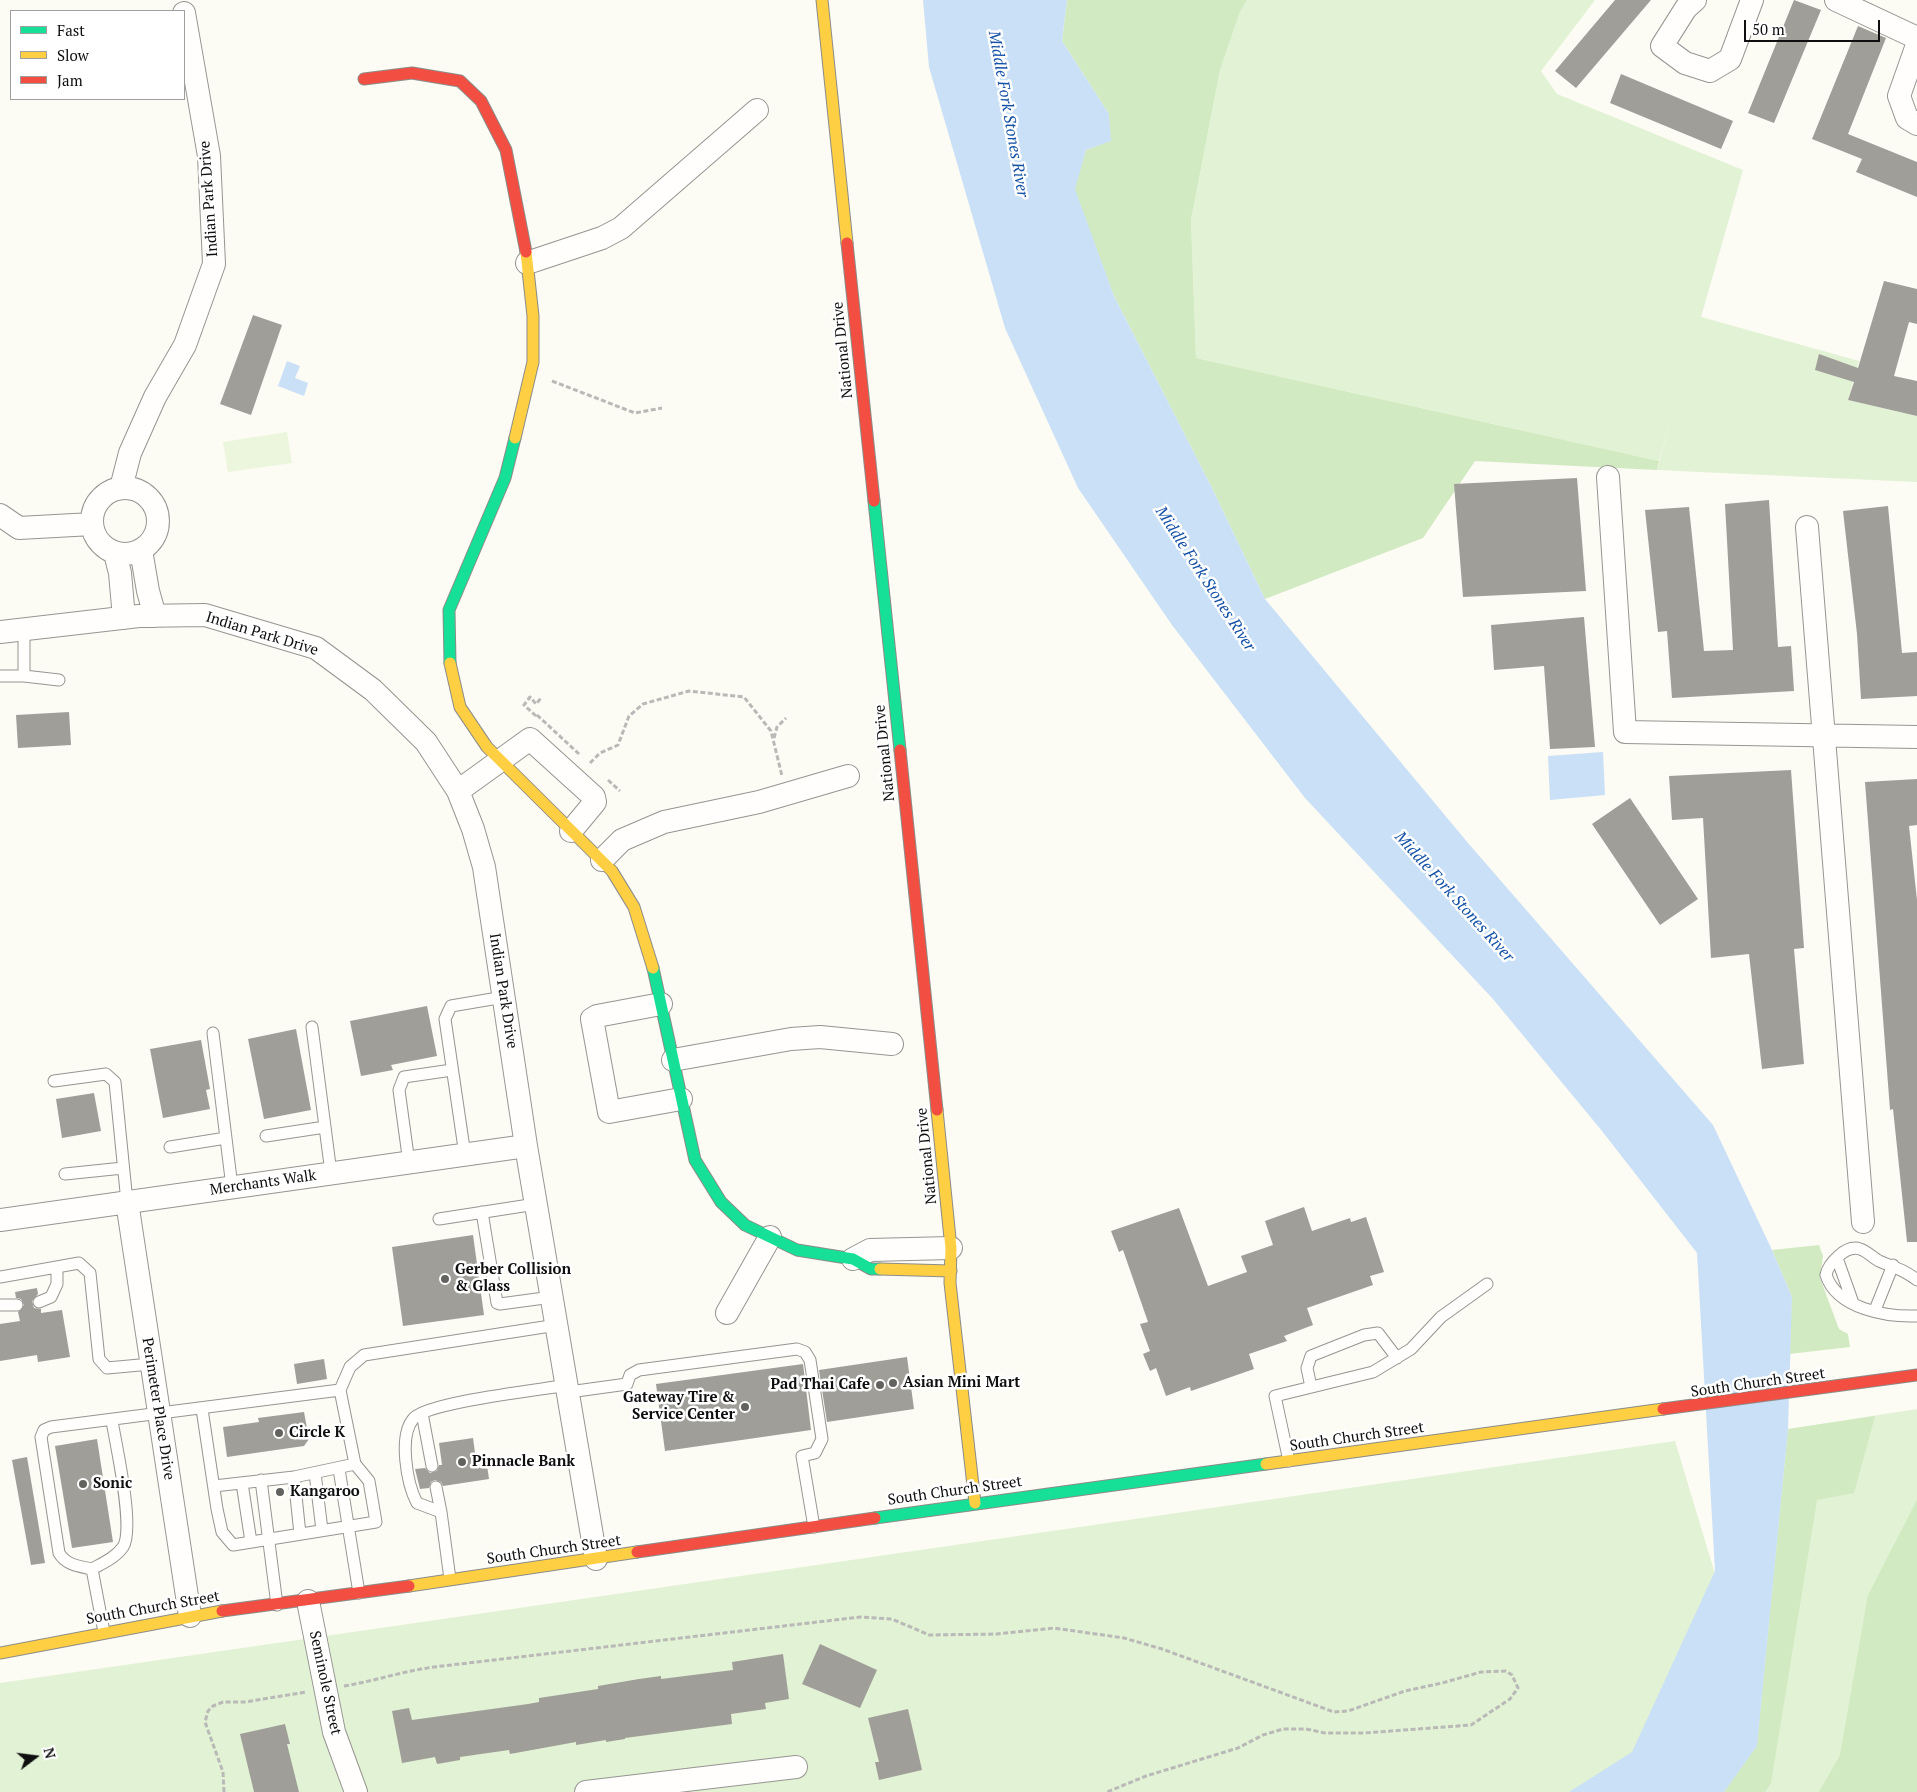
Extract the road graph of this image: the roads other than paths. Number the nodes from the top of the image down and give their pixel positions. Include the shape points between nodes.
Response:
1 (822, 0) edge
2 (1695, 0) edge
3 (1752, 0) edge
4 (1836, 0) edge
5 (185, 18) edge
6 (1917, 38) edge
7 (1917, 45) edge
8 (364, 79) dead end
9 (757, 110) dead end
10 (1917, 124) edge
11 (527, 263) junction
12 (1608, 477) dead end
13 (121, 488) junction
14 (0, 515) edge
15 (92, 524) junction
16 (1808, 527) dead end
17 (141, 550) junction
18 (115, 553) junction
19 (154, 616) junction
20 (124, 618) junction
21 (24, 629) junction
22 (0, 632) edge
23 (0, 676) edge
24 (24, 676) junction
25 (59, 680) dead end
26 (1826, 737) junction
27 (1917, 737) edge
28 (501, 761) junction
29 (848, 776) dead end
30 (458, 791) junction
31 (571, 830) junction
32 (602, 860) junction
33 (504, 996) junction
34 (661, 1004) junction
35 (312, 1027) dead end
36 (213, 1033) dead end
37 (892, 1044) dead end
38 (673, 1060) junction
39 (452, 1070) junction
40 (54, 1080) dead end
41 (681, 1098) junction
42 (325, 1127) junction
43 (266, 1136) dead end
44 (226, 1138) junction
45 (526, 1146) junction
46 (170, 1147) dead end
47 (464, 1155) junction
48 (409, 1163) junction
49 (123, 1168) junction
50 (331, 1173) junction
51 (65, 1174) dead end
52 (232, 1187) junction
53 (127, 1202) junction
54 (536, 1204) junction
55 (482, 1212) junction
56 (439, 1218) dead end
57 (0, 1220) edge
58 (1863, 1222) dead end
59 (770, 1237) junction
60 (951, 1248) junction
61 (852, 1258) junction
62 (1892, 1266) junction
63 (57, 1267) junction
64 (951, 1271) junction
65 (0, 1277) edge
66 (1917, 1280) edge
67 (1487, 1284) dead end
68 (552, 1297) junction
69 (40, 1302) dead end
70 (0, 1305) edge
71 (17, 1305) dead end
72 (1875, 1310) junction
73 (727, 1313) dead end
74 (1917, 1316) edge
75 (557, 1325) junction
76 (1397, 1358) junction
77 (151, 1364) junction
78 (1917, 1375) edge
79 (1311, 1387) junction
80 (568, 1388) junction
81 (340, 1390) junction
82 (202, 1409) junction
83 (422, 1413) junction
84 (159, 1415) junction
85 (112, 1421) junction
86 (1289, 1461) junction
87 (355, 1464) junction
88 (432, 1466) dead end
89 (339, 1469) junction
90 (315, 1473) junction
91 (294, 1477) junction
92 (261, 1480) junction
93 (242, 1483) junction
94 (214, 1486) junction
95 (436, 1487) dead end
96 (974, 1503) junction
97 (441, 1512) junction
98 (348, 1526) junction
99 (814, 1527) junction
100 (322, 1530) junction
101 (300, 1534) junction
102 (268, 1539) junction
103 (250, 1542) junction
104 (596, 1559) junction
105 (92, 1569) junction
106 (450, 1580) junction
107 (359, 1593) junction
108 (308, 1601) junction
109 (277, 1605) junction
110 (190, 1616) junction
111 (104, 1632) junction
112 (0, 1653) edge
113 (796, 1767) dead end
114 (356, 1792) edge
115 (586, 1792) edge

1 - 60 main road, National Drive
2 - 3 street via 1686,8 1662,46 1685,63 1710,71 1730,60
4 - 6 street
5 - 13 street, Indian Park Drive via 209,156 214,264 185,345 155,397 130,453
7 - 10 street via 1900,96 1907,118
8 - 11 main road via 412,72 460,81 481,100 506,150
9 - 11 street via 621,228 602,238
11 - 28 main road via 533,362 505,478 449,610 450,661 460,707 487,747
12 - 26 street via 1625,732
13 - 15 street via 99,500
13 - 17 street via 134,489 145,495 154,505 158,517 157,530 151,542
14 - 15 street via 19,528
15 - 18 street via 99,542
16 - 26 street
17 - 18 street
17 - 19 street
18 - 20 street
19 - 20 street, Indian Park Drive
19 - 30 street, Indian Park Drive via 205,615 316,648 373,690 426,742
20 - 21 street, Indian Park Drive
21 - 22 street, Indian Park Drive
21 - 24 lane
23 - 24 lane
24 - 25 lane
26 - 27 street
26 - 58 street
28 - 30 street
28 - 31 main road
28 - 31 street via 530,739 594,797 595,802
29 - 32 street via 664,822 622,840
30 - 33 street, Indian Park Drive via 484,867
31 - 32 main road
32 - 34 main road via 634,908
33 - 39 lane via 451,1006 445,1019
33 - 45 street, Indian Park Drive
34 - 38 main road
34 - 41 street via 592,1019 609,1112
35 - 42 lane
36 - 44 lane
37 - 38 street via 820,1037 791,1039
38 - 41 main road
39 - 47 lane
39 - 48 lane via 404,1078 399,1090
40 - 49 lane via 106,1074 114,1082
41 - 59 main road via 695,1160 721,1202 745,1225
42 - 43 lane
42 - 50 lane
44 - 46 lane
44 - 52 lane
45 - 47 street, Merchants Walk
45 - 54 street, Indian Park Drive
47 - 48 street, Merchants Walk
48 - 50 street, Merchants Walk
49 - 51 lane
49 - 53 lane
50 - 52 street, Merchants Walk
52 - 53 street, Merchants Walk
53 - 57 street, Merchants Walk
53 - 77 street, Perimeter Place Drive
54 - 55 lane
54 - 68 street, Indian Park Drive
55 - 56 lane
55 - 68 lane via 497,1303
59 - 61 main road via 796,1250
59 - 73 street
60 - 61 street via 870,1250
60 - 64 main road, National Drive
61 - 64 main road via 871,1269
62 - 66 lane
62 - 72 lane
62 - 72 lane via 1861,1249 1848,1250 1827,1268 1827,1278 1842,1297
63 - 65 lane
63 - 69 lane via 56,1284 50,1298
63 - 77 lane via 79,1263 90,1273 99,1359 107,1368
64 - 96 main road, National Drive
67 - 76 lane via 1441,1317 1411,1350
68 - 75 street, Indian Park Drive
70 - 71 lane
72 - 74 lane
75 - 80 street, Indian Park Drive
75 - 81 lane via 364,1355 350,1366
76 - 79 lane via 1373,1372
76 - 79 lane via 1378,1333 1364,1335 1311,1356 1307,1368
77 - 84 street, Perimeter Place Drive
78 - 86 main road, South Church Street
79 - 86 lane via 1275,1396
80 - 83 lane via 442,1406
80 - 99 lane via 627,1384 630,1375 639,1370 798,1349 805,1352 810,1360 822,1439 815,1453 802,1456
80 - 104 street, Indian Park Drive
81 - 82 lane
81 - 87 lane
82 - 84 lane
82 - 94 lane
83 - 88 lane
83 - 97 lane via 408,1427 405,1444 411,1491 417,1503
84 - 85 lane
84 - 110 street, Perimeter Place Drive
85 - 105 lane via 128,1525 124,1545 114,1557
85 - 105 lane via 51,1427 40,1437 59,1553 70,1564
86 - 96 main road, South Church Street
87 - 89 lane
87 - 98 lane via 370,1482 376,1522
89 - 90 lane
89 - 98 lane
90 - 91 lane
90 - 100 lane
91 - 92 lane
91 - 101 lane
92 - 93 lane
92 - 102 lane
93 - 94 lane
93 - 103 lane
94 - 103 lane via 222,1532 233,1545
95 - 97 lane
96 - 99 main road, South Church Street
97 - 106 lane
98 - 100 lane
98 - 107 lane
99 - 104 main road, South Church Street
100 - 101 lane
101 - 102 lane
102 - 103 lane
102 - 109 lane
104 - 106 main road, South Church Street
105 - 111 lane
106 - 107 main road, South Church Street
107 - 108 main road, South Church Street
108 - 109 main road, South Church Street
108 - 114 street, Seminole Street via 334,1732
109 - 110 main road, South Church Street
110 - 111 main road, South Church Street
111 - 112 main road, South Church Street
113 - 115 street

